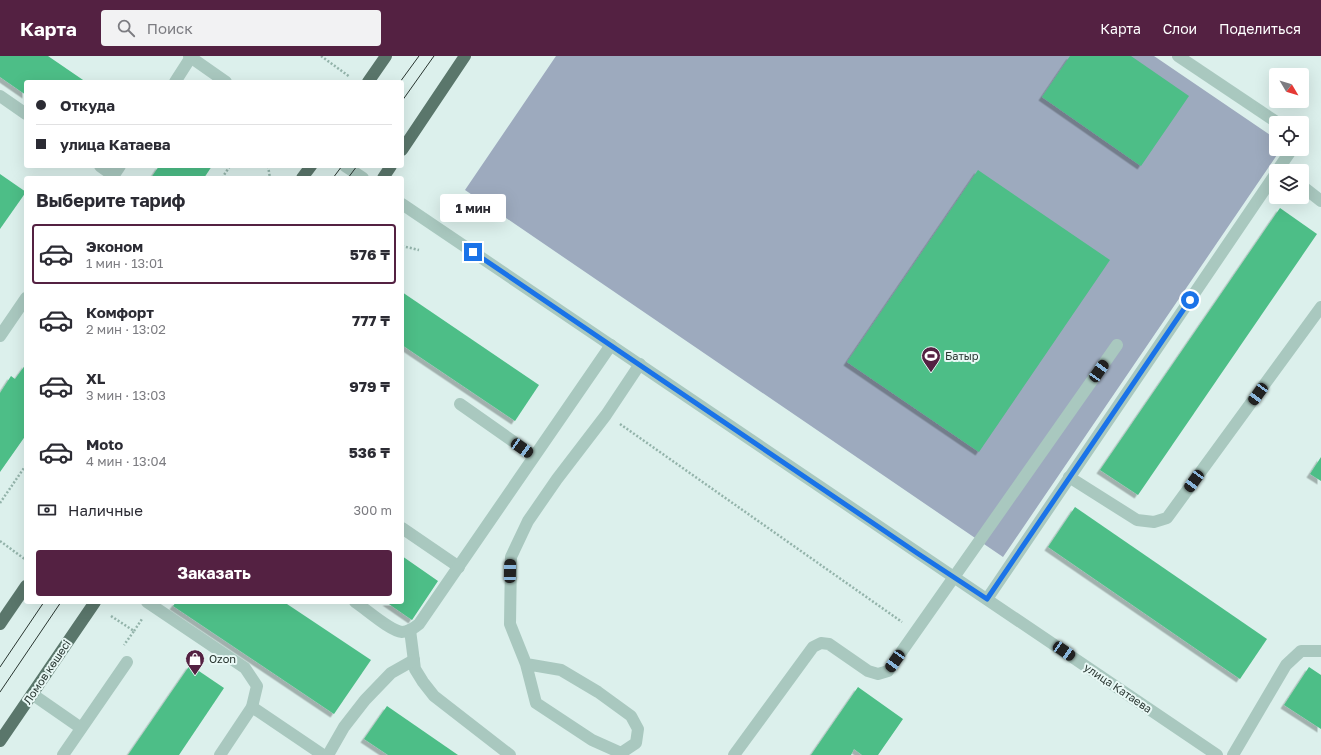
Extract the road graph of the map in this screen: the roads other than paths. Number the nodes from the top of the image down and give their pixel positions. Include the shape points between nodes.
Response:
1 (190, 56) edge
2 (386, 56) edge
3 (465, 56) edge
4 (1178, 56) edge
5 (176, 80) edge
6 (223, 80) edge
7 (369, 80) edge
8 (0, 96) edge
9 (24, 113) edge
10 (1269, 117) edge
11 (404, 147) edge
12 (105, 168) edge
13 (348, 168) edge
14 (116, 173) edge
15 (360, 176) edge
16 (1269, 186) edge
17 (1309, 192) edge
18 (1321, 201) edge
19 (404, 205) edge
20 (24, 301) edge
21 (1321, 307) edge
22 (0, 336) edge
23 (611, 345) junction
24 (1117, 345) dead end
25 (640, 364) junction
26 (460, 404) dead end
27 (534, 456) junction
28 (1069, 477) junction
29 (404, 529) edge
30 (458, 568) junction
31 (954, 577) junction
32 (24, 589) edge
33 (987, 599) junction
34 (94, 604) edge
35 (150, 604) edge
36 (358, 604) edge
37 (0, 624) edge
38 (410, 630) junction
39 (1321, 651) edge
40 (414, 660) junction
41 (127, 662) dead end
42 (526, 664) junction
43 (32, 694) junction
44 (252, 707) junction
45 (81, 728) junction
46 (0, 741) edge
47 (63, 755) edge
48 (220, 755) edge
49 (323, 755) edge
50 (328, 755) edge
51 (510, 755) edge
52 (734, 755) edge
53 (1217, 755) edge
54 (1233, 755) edge

1 - 5 street
1 - 6 street
2 - 7 main road
3 - 11 main road
4 - 10 street
8 - 9 street
12 - 14 street
13 - 15 street
16 - 28 street
17 - 18 street
19 - 23 street, улица Катаева
20 - 22 street
21 - 28 street via 1167,518 1154,522 1137,520
23 - 25 street, улица Катаева
23 - 27 street
24 - 31 street
25 - 31 street, улица Катаева
25 - 42 street via 606,415 528,520 511,557 510,624
26 - 27 street
27 - 30 street
28 - 33 street
29 - 30 street
30 - 38 street via 419,624
31 - 33 street, улица Катаева
31 - 52 street via 888,671 878,674 868,671 829,644 821,643 813,647
32 - 37 main road
33 - 53 street, улица Катаева
34 - 43 main road, Ломов көшесі
35 - 44 street via 245,668 258,686
36 - 38 street via 391,628 401,632
38 - 40 street
39 - 54 street via 1301,651 1286,665
40 - 50 street via 392,673 365,700 344,727
40 - 51 street via 415,669 434,696
41 - 45 street
42 - 42 street via 536,703 592,740 621,754 636,743 638,729 631,716 598,692 561,670
43 - 45 street
43 - 46 main road, Ломов көшесі
44 - 48 street
44 - 49 street
45 - 47 street

